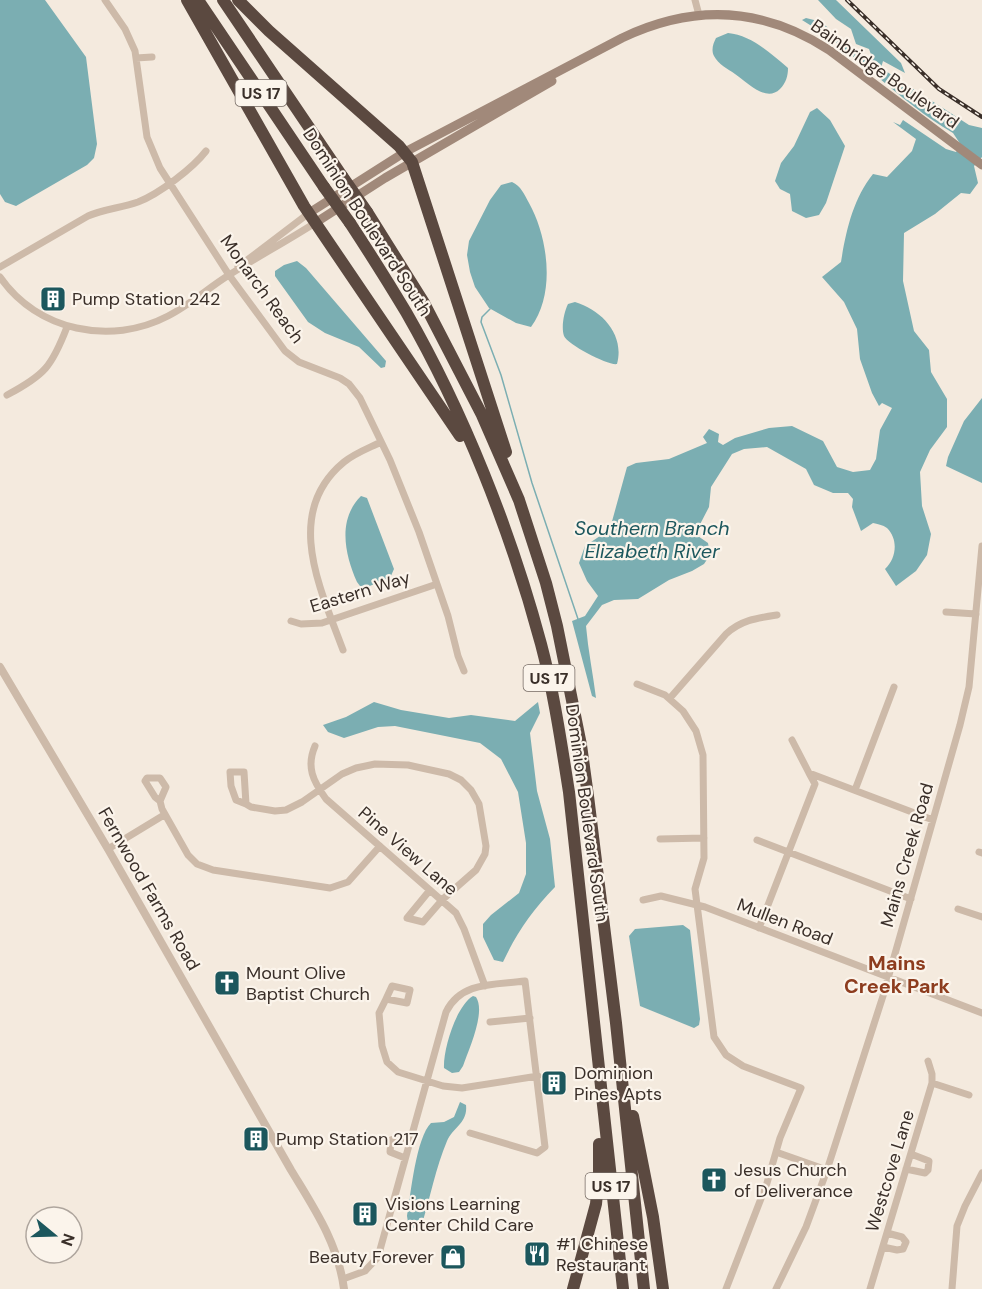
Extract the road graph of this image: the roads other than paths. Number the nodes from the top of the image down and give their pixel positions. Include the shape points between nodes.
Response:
1 (105, 0) edge
2 (187, 0) edge
3 (198, 0) edge
4 (224, 0) edge
5 (238, 0) edge
6 (695, 0) edge
7 (699, 15) junction
8 (152, 57) dead end
9 (136, 58) junction
10 (206, 151) dead end
11 (408, 157) junction
12 (980, 163) edge
13 (170, 182) junction
14 (312, 218) junction
15 (0, 267) edge
16 (230, 275) junction
17 (0, 277) edge
18 (67, 327) junction
19 (8, 395) dead end
20 (381, 442) junction
21 (480, 467) junction
22 (519, 500) junction
23 (982, 546) edge
24 (437, 584) junction
25 (980, 591) edge
26 (946, 612) dead end
27 (976, 614) junction
28 (777, 615) dead end
29 (332, 620) junction
30 (291, 621) dead end
31 (343, 650) dead end
32 (0, 668) edge
33 (464, 671) dead end
34 (638, 684) dead end
35 (894, 687) dead end
36 (670, 698) junction
37 (792, 740) dead end
38 (315, 746) dead end
39 (809, 773) junction
40 (319, 789) junction
41 (855, 790) junction
42 (160, 801) dead end
43 (246, 804) junction
44 (164, 815) junction
45 (933, 820) junction
46 (704, 838) junction
47 (660, 839) dead end
48 (756, 840) dead end
49 (380, 846) junction
50 (108, 849) junction
51 (789, 852) junction
52 (430, 890) junction
53 (442, 899) junction
54 (910, 899) junction
55 (643, 900) dead end
56 (696, 904) junction
57 (958, 909) dead end
58 (982, 917) edge
59 (759, 927) junction
60 (888, 977) junction
61 (485, 986) junction
62 (386, 999) dead end
63 (982, 1013) edge
64 (530, 1017) junction
65 (490, 1022) dead end
66 (616, 1023) junction
67 (928, 1061) dead end
68 (538, 1076) junction
69 (427, 1081) junction
70 (599, 1082) junction
71 (932, 1083) junction
72 (969, 1095) dead end
73 (470, 1133) dead end
74 (410, 1141) junction
75 (776, 1152) junction
76 (911, 1154) junction
77 (405, 1158) junction
78 (906, 1169) junction
79 (827, 1170) junction
80 (982, 1173) edge
81 (887, 1233) junction
82 (883, 1247) junction
83 (343, 1279) junction
84 (344, 1289) edge
85 (573, 1289) edge
86 (623, 1289) edge
87 (644, 1289) edge
88 (663, 1289) edge
89 (726, 1289) edge
90 (776, 1289) edge
91 (870, 1289) edge
92 (952, 1289) edge

1 - 9 street, Monarch Reach via 131,40
2 - 14 highway
3 - 21 highway, Dominion Boulevard South / US 17, bridge via 388,283 447,390
4 - 22 highway, Dominion Boulevard South / US 17, bridge via 402,265 458,365
5 - 11 highway
6 - 7 street
7 - 11 main road, Bainbridge Boulevard via 648,27
7 - 12 main road, Bainbridge Boulevard via 754,18 808,37
8 - 9 street
9 - 13 street, Monarch Reach via 147,137
10 - 13 street
11 - 14 main road, Bainbridge Boulevard
11 - 22 highway
13 - 15 street via 137,202 88,216
13 - 16 street, Monarch Reach
14 - 16 street
14 - 16 street via 252,255
14 - 21 highway
16 - 18 street via 167,317 149,324 111,332
16 - 20 street, Monarch Reach via 285,351 299,362 349,384
17 - 18 street via 22,302
18 - 19 street via 46,369
20 - 24 street, Monarch Reach
20 - 29 street via 356,454 336,470 314,508 310,552
21 - 70 highway, Dominion Boulevard South / US 17 via 518,565 542,647 557,718 573,827
22 - 66 highway, Dominion Boulevard South / US 17 via 546,583 573,703
23 - 25 street, Mains Creek Road
24 - 29 street, Eastern Way
24 - 33 street, Monarch Reach
25 - 27 street, Mains Creek Road
26 - 27 street
27 - 45 street, Mains Creek Road via 967,697
28 - 36 street via 736,625
29 - 30 street, Eastern Way via 312,624
29 - 31 street
32 - 50 street, Fernwood Farms Road
34 - 36 street
35 - 41 street
36 - 46 street via 690,721 700,742
37 - 39 street
38 - 40 street, Pine View Lane via 310,771
39 - 41 street
39 - 51 street via 815,784
40 - 43 street via 286,810
40 - 49 street, Pine View Lane
40 - 53 street via 349,771 387,763 449,774 465,784 479,804 485,854 476,870
41 - 45 street
42 - 44 street
43 - 43 street via 244,772 230,772 232,794
44 - 49 street via 196,864 326,888 348,882
44 - 50 street
45 - 54 street, Mains Creek Road
46 - 47 street
46 - 56 street
48 - 51 street
49 - 52 street, Pine View Lane
50 - 83 street, Fernwood Farms Road via 315,1207 332,1242
51 - 54 street
51 - 59 street
52 - 53 street, Pine View Lane
52 - 53 street via 407,918 423,922
53 - 61 street, Pine View Lane via 460,918
54 - 60 street, Mains Creek Road
55 - 56 street, Mullen Road via 661,896
56 - 59 street, Mullen Road
56 - 75 street via 714,1037 726,1055 743,1066 801,1088
57 - 58 street
59 - 60 street, Mullen Road
60 - 63 street, Mullen Road
60 - 79 street, Mains Creek Road
61 - 64 street via 525,981
61 - 69 street via 466,990 450,1004
62 - 69 street via 380,1013 385,1058 398,1072
64 - 65 street
64 - 68 street
66 - 87 highway, Dominion Boulevard South
66 - 88 highway
67 - 71 street, Westcove Lane
68 - 69 street via 462,1088
68 - 73 street via 546,1141 542,1151 537,1153
69 - 74 street
70 - 85 highway via 596,1204
70 - 86 highway, Dominion Boulevard South / US 17
71 - 72 street
71 - 76 street, Westcove Lane
74 - 77 street
74 - 77 street via 391,1140 390,1152
75 - 79 street
75 - 89 street
76 - 78 street, Westcove Lane
76 - 78 street via 929,1161 928,1170 920,1173
77 - 83 street via 378,1257 365,1271
78 - 81 street, Westcove Lane
79 - 90 street, Mains Creek Road via 806,1227
80 - 92 street via 957,1226
81 - 82 street, Westcove Lane
81 - 82 street via 903,1237 905,1246 897,1250
82 - 91 street, Westcove Lane
83 - 84 street, Fernwood Farms Road

